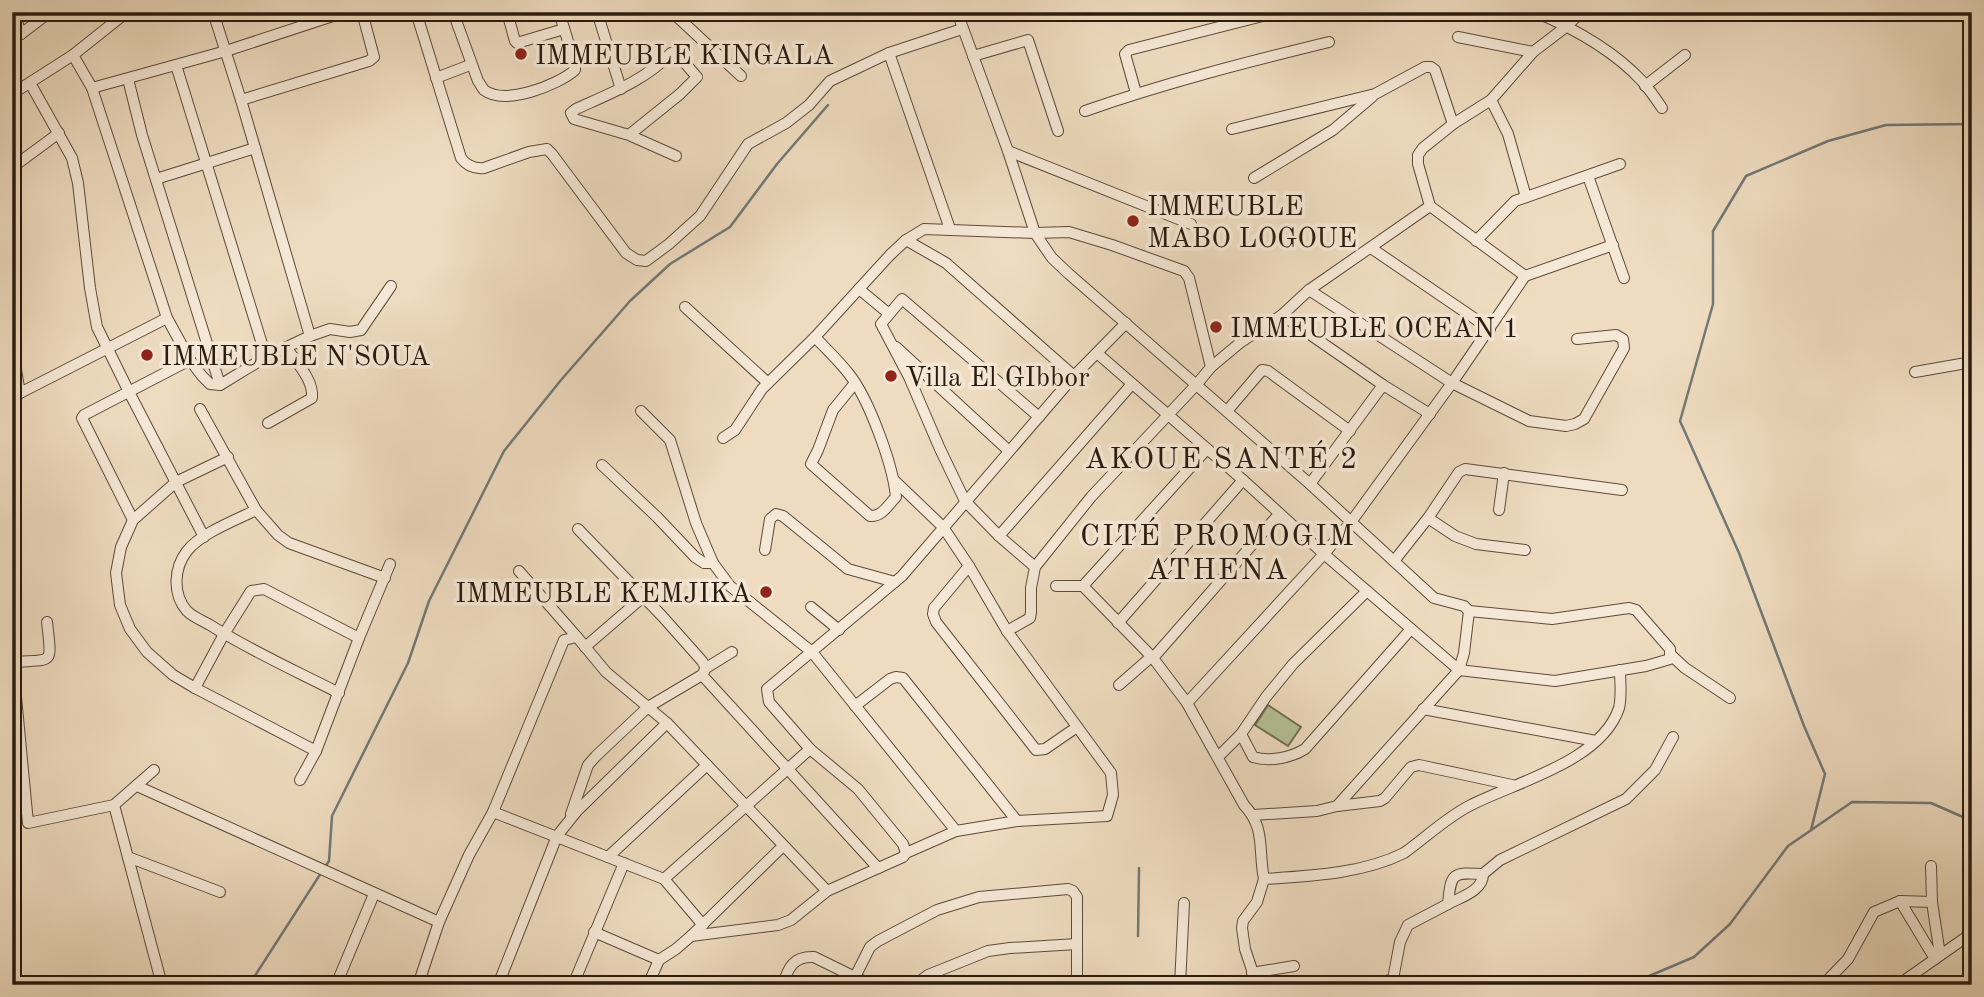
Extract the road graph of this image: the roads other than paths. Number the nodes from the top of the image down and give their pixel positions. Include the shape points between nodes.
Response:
1 (14, 12) edge
2 (50, 12) edge
3 (127, 12) edge
4 (212, 12) edge
5 (307, 12) edge
6 (345, 12) edge
7 (362, 12) edge
8 (416, 12) edge
9 (453, 12) edge
10 (507, 12) edge
11 (559, 12) edge
12 (597, 12) edge
13 (673, 12) edge
14 (957, 12) edge
15 (1278, 12) edge
16 (1535, 12) edge
17 (1581, 12) edge
18 (311, 23) junction
19 (1567, 26) junction
20 (565, 29) junction
21 (962, 29) junction
22 (17, 35) edge
23 (1458, 37) dead end
24 (1329, 42) dead end
25 (226, 51) junction
26 (1533, 52) junction
27 (889, 53) junction
28 (73, 55) junction
29 (1685, 55) dead end
30 (973, 56) junction
31 (176, 65) junction
32 (470, 65) junction
33 (741, 76) dead end
34 (436, 78) junction
35 (128, 79) junction
36 (30, 83) junction
37 (1646, 86) junction
38 (92, 88) junction
39 (621, 89) junction
40 (1136, 93) junction
41 (12, 94) edge
42 (1375, 94) junction
43 (241, 100) junction
44 (1491, 100) junction
45 (1662, 108) dead end
46 (1085, 111) dead end
47 (1453, 124) junction
48 (1232, 130) dead end
49 (1058, 131) dead end
50 (59, 133) junction
51 (629, 135) junction
52 (255, 148) junction
53 (1008, 151) junction
54 (676, 156) dead end
55 (206, 164) junction
56 (1620, 164) dead end
57 (12, 170) edge
58 (1588, 176) junction
59 (1254, 178) dead end
60 (156, 179) junction
61 (1526, 197) junction
62 (1430, 206) junction
63 (1191, 224) dead end
64 (950, 229) junction
65 (1035, 233) junction
66 (906, 240) junction
67 (1476, 241) junction
68 (1613, 245) junction
69 (1371, 248) junction
70 (1525, 276) junction
71 (1624, 278) dead end
72 (391, 286) dead end
73 (859, 289) junction
74 (1309, 290) junction
75 (685, 307) dead end
76 (888, 313) junction
77 (1282, 315) junction
78 (167, 318) junction
79 (1126, 323) junction
80 (1490, 329) junction
81 (310, 336) junction
82 (815, 337) junction
83 (1577, 339) dead end
84 (889, 340) junction
85 (12, 347) edge
86 (286, 347) junction
87 (108, 349) junction
88 (1097, 353) junction
89 (266, 356) junction
90 (190, 360) junction
91 (1972, 362) edge
92 (1211, 366) junction
93 (1915, 372) dead end
94 (1074, 376) junction
95 (768, 383) junction
96 (855, 383) junction
97 (1452, 383) junction
98 (1132, 384) junction
99 (1197, 384) junction
100 (220, 385) junction
101 (1383, 385) junction
102 (129, 392) junction
103 (16, 394) edge
104 (200, 409) dead end
105 (641, 411) dead end
106 (1227, 411) junction
107 (1167, 414) junction
108 (1430, 414) junction
109 (1040, 417) junction
110 (268, 423) dead end
111 (1350, 431) junction
112 (723, 438) dead end
113 (1208, 449) junction
114 (1009, 451) junction
115 (228, 457) junction
116 (602, 465) dead end
117 (1504, 473) junction
118 (894, 480) junction
119 (1243, 480) junction
120 (176, 482) junction
121 (1310, 484) junction
122 (1622, 489) dead end
123 (965, 502) junction
124 (257, 510) junction
125 (1499, 510) dead end
126 (1279, 514) junction
127 (1428, 518) junction
128 (133, 520) junction
129 (1351, 522) junction
130 (943, 527) junction
131 (578, 529) dead end
132 (999, 536) junction
133 (204, 537) junction
134 (765, 550) dead end
135 (1525, 550) dead end
136 (1324, 554) junction
137 (1394, 561) junction
138 (712, 563) junction
139 (390, 564) dead end
140 (969, 566) junction
141 (1034, 567) junction
142 (519, 571) dead end
143 (385, 578) junction
144 (895, 582) junction
145 (1056, 586) dead end
146 (1083, 586) junction
147 (1367, 591) junction
148 (643, 597) junction
149 (811, 607) dead end
150 (1469, 611) junction
151 (47, 622) dead end
152 (1118, 623) junction
153 (1411, 629) junction
154 (839, 630) junction
155 (1007, 631) junction
156 (224, 634) junction
157 (577, 637) junction
158 (359, 638) junction
159 (585, 647) junction
160 (732, 652) dead end
161 (812, 652) junction
162 (12, 655) edge
163 (1671, 655) junction
164 (1152, 657) junction
165 (13, 662) edge
166 (1459, 670) junction
167 (1620, 670) junction
168 (704, 672) junction
169 (1119, 685) dead end
170 (195, 688) junction
171 (339, 693) junction
172 (1730, 698) dead end
173 (1187, 704) junction
174 (855, 706) junction
175 (648, 707) junction
176 (1423, 709) junction
177 (667, 723) junction
178 (1077, 727) junction
179 (1241, 734) junction
180 (1673, 737) dead end
181 (1596, 741) junction
182 (810, 749) junction
183 (316, 751) junction
184 (1218, 757) junction
185 (707, 765) junction
186 (788, 769) junction
187 (154, 770) dead end
188 (300, 780) dead end
189 (1513, 785) junction
190 (137, 786) junction
191 (114, 805) junction
192 (746, 806) junction
193 (1337, 806) junction
194 (493, 812) junction
195 (1253, 815) junction
196 (569, 821) junction
197 (1017, 821) junction
198 (956, 831) junction
199 (557, 836) junction
200 (783, 846) junction
201 (906, 853) junction
202 (128, 857) junction
203 (608, 857) junction
204 (624, 863) junction
205 (1931, 866) dead end
206 (878, 868) junction
207 (1483, 874) junction
208 (664, 879) junction
209 (1264, 879) junction
210 (827, 891) junction
211 (220, 892) dead end
212 (374, 894) junction
213 (1900, 901) junction
214 (1932, 902) junction
215 (1184, 903) dead end
216 (1448, 904) junction
217 (439, 922) junction
218 (703, 925) junction
219 (594, 932) junction
220 (1972, 933) edge
221 (691, 936) junction
222 (1077, 944) junction
223 (1938, 957) junction
224 (659, 960) junction
225 (1294, 966) dead end
226 (1252, 973) junction
227 (852, 980) edge
228 (1394, 982) edge
229 (162, 985) edge
230 (336, 985) edge
231 (418, 985) edge
232 (498, 985) edge
233 (573, 985) edge
234 (648, 985) edge
235 (783, 985) edge
236 (871, 985) edge
237 (915, 985) edge
238 (1077, 985) edge
239 (1180, 985) edge
240 (1257, 985) edge
241 (1373, 985) edge
242 (1823, 985) edge
243 (1898, 985) edge

1 - 22 street
2 - 22 street
3 - 28 street
4 - 25 street
5 - 18 street
6 - 18 street
7 - 43 street via 374,57 369,61
8 - 34 street
9 - 32 street
10 - 20 street via 517,43
11 - 20 street
12 - 39 street
13 - 33 street
14 - 21 street
15 - 40 street via 1129,50 1126,61
16 - 19 street
17 - 19 street
18 - 25 street
19 - 26 street
19 - 37 street via 1620,61
20 - 32 street via 575,70 530,93 492,94 484,90
21 - 27 street
21 - 30 street
23 - 26 street
24 - 40 street
25 - 31 street
25 - 43 street
26 - 44 street
27 - 34 street via 830,81 786,123 748,144 700,216 646,261 626,253 547,149 484,168 464,162
27 - 64 street
28 - 36 street
28 - 38 street
29 - 37 street
30 - 49 street via 1028,40
30 - 53 street
31 - 35 street
31 - 55 street
32 - 34 street
35 - 38 street
35 - 60 street
36 - 41 street
36 - 50 street
37 - 45 street
38 - 78 street
39 - 51 street via 576,109 571,116
39 - 51 street via 674,53 697,77
40 - 46 street
42 - 47 street via 1431,67
42 - 48 street
42 - 59 street via 1333,130
43 - 52 street
44 - 47 street
44 - 61 street via 1508,134
47 - 62 street via 1418,155
50 - 57 street
50 - 87 street via 78,183 97,327
51 - 54 street
52 - 55 street
52 - 81 street
53 - 63 street
53 - 65 street
55 - 60 street
55 - 89 street
56 - 58 street
58 - 61 street
58 - 68 street
60 - 100 street
61 - 67 street via 1509,206
62 - 67 street
62 - 69 street
64 - 65 street
64 - 66 street via 924,229
65 - 79 street via 1052,258
65 - 92 street via 1069,232 1184,271
66 - 73 street
66 - 94 street via 946,263
67 - 70 street
68 - 70 street
68 - 71 street
69 - 74 street
69 - 80 street
70 - 80 street
72 - 81 street via 361,330 330,329
73 - 76 street
73 - 82 street
74 - 77 street
74 - 97 street
75 - 95 street
76 - 84 street via 881,324
76 - 109 street via 902,299
77 - 92 street
77 - 101 street
78 - 87 street
78 - 90 street
79 - 88 street
79 - 99 street
80 - 97 street
81 - 86 street
82 - 95 street
82 - 96 street
83 - 97 street via 1616,335 1623,339 1624,348 1584,419 1575,424 1529,421
84 - 114 street
84 - 123 street
85 - 103 street
86 - 89 street
86 - 110 street via 309,382 312,398
87 - 102 street
87 - 103 street
88 - 94 street
88 - 98 street
89 - 100 street
90 - 100 street via 210,384
90 - 102 street
91 - 93 street
92 - 99 street
94 - 109 street
95 - 112 street via 735,430
96 - 118 street via 877,427
96 - 118 street via 833,410 812,467 870,516 879,516 896,497
97 - 108 street
98 - 107 street
98 - 132 street
99 - 106 street
99 - 107 street
101 - 108 street
101 - 111 street
102 - 120 street
102 - 128 street via 82,418
104 - 115 street
105 - 138 street via 670,440
106 - 111 street via 1262,370
106 - 121 street
107 - 113 street
107 - 141 street
108 - 129 street
109 - 114 street
111 - 121 street
113 - 119 street
113 - 146 street
114 - 123 street
115 - 120 street
115 - 124 street
116 - 138 street via 695,557
117 - 122 street
117 - 125 street
117 - 127 street via 1472,468 1459,472
118 - 130 street
119 - 126 street
119 - 152 street
120 - 128 street
120 - 133 street
121 - 129 street
123 - 130 street
123 - 132 street
124 - 133 street
124 - 143 street via 289,543
126 - 136 street
126 - 164 street
127 - 135 street via 1476,544
127 - 137 street
128 - 170 street via 116,573 120,605 147,652
129 - 136 street
129 - 137 street
130 - 140 street
130 - 144 street
131 - 148 street
132 - 141 street
133 - 156 street via 179,565 177,588 188,611
134 - 144 street via 776,514 848,569
136 - 147 street
136 - 173 street
137 - 150 street via 1434,598
138 - 161 street via 730,586
139 - 143 street
140 - 155 street
140 - 178 street via 934,608 936,622 1036,750 1045,749
141 - 155 street via 1030,618
142 - 157 street
143 - 158 street
144 - 154 street
145 - 146 street
146 - 152 street
147 - 153 street
147 - 179 street via 1293,664
148 - 159 street
148 - 168 street via 702,661
149 - 154 street
150 - 163 street via 1552,619 1629,608 1636,610
150 - 166 street
151 - 165 street via 50,656
152 - 164 street
153 - 166 street
153 - 179 street via 1305,749 1293,756 1263,760 1253,757
154 - 161 street
155 - 178 street
156 - 158 street via 251,591 264,589
156 - 170 street
156 - 171 street
157 - 159 street
157 - 194 street via 564,640
158 - 171 street
159 - 175 street via 606,672
160 - 168 street
161 - 174 street
161 - 182 street via 768,689 767,695
162 - 165 street
163 - 167 street via 1670,659
163 - 172 street
164 - 169 street
164 - 173 street
165 - 191 street via 27,823
166 - 167 street via 1555,681
166 - 176 street
167 - 181 street via 1619,708
168 - 175 street
168 - 186 street
170 - 183 street
171 - 183 street
173 - 184 street
174 - 197 street via 890,679 902,678
174 - 198 street
175 - 177 street
175 - 196 street via 589,765
176 - 181 street
176 - 193 street
177 - 185 street
177 - 196 street
178 - 197 street via 1111,773 1113,795 1107,816
179 - 184 street
180 - 207 street via 1655,770 1626,799 1500,859
181 - 189 street via 1571,760
182 - 186 street
182 - 201 street via 858,789
183 - 188 street
184 - 195 street
185 - 192 street
185 - 203 street
186 - 192 street
186 - 206 street
187 - 190 street
189 - 193 street via 1419,765 1411,767 1380,801
189 - 209 street via 1457,813 1395,858 1346,871
190 - 191 street
190 - 212 street
191 - 202 street
192 - 200 street
192 - 208 street
193 - 195 street
194 - 199 street
194 - 217 street
195 - 209 street via 1261,837
196 - 199 street
197 - 198 street
198 - 201 street
199 - 203 street
199 - 232 street
200 - 210 street
200 - 218 street
201 - 206 street
202 - 211 street
202 - 229 street
203 - 204 street
204 - 208 street
204 - 219 street
205 - 214 street
206 - 210 street
207 - 216 street via 1477,888
207 - 216 street via 1463,873 1450,881
208 - 218 street
209 - 226 street via 1242,928
210 - 221 street via 778,925
212 - 217 street
212 - 230 street
213 - 214 street
213 - 223 street
213 - 242 street via 1874,912 1848,959
214 - 223 street
215 - 239 street
216 - 228 street via 1408,925 1400,942
217 - 231 street
218 - 221 street
219 - 224 street
219 - 233 street
220 - 223 street
221 - 224 street
222 - 227 street via 1077,897 1073,891 979,897 937,910 878,941
222 - 237 street via 988,951 928,975
222 - 238 street
223 - 243 street
224 - 234 street
225 - 226 street
226 - 240 street
227 - 235 street via 808,957 793,962
227 - 236 street
228 - 241 street

